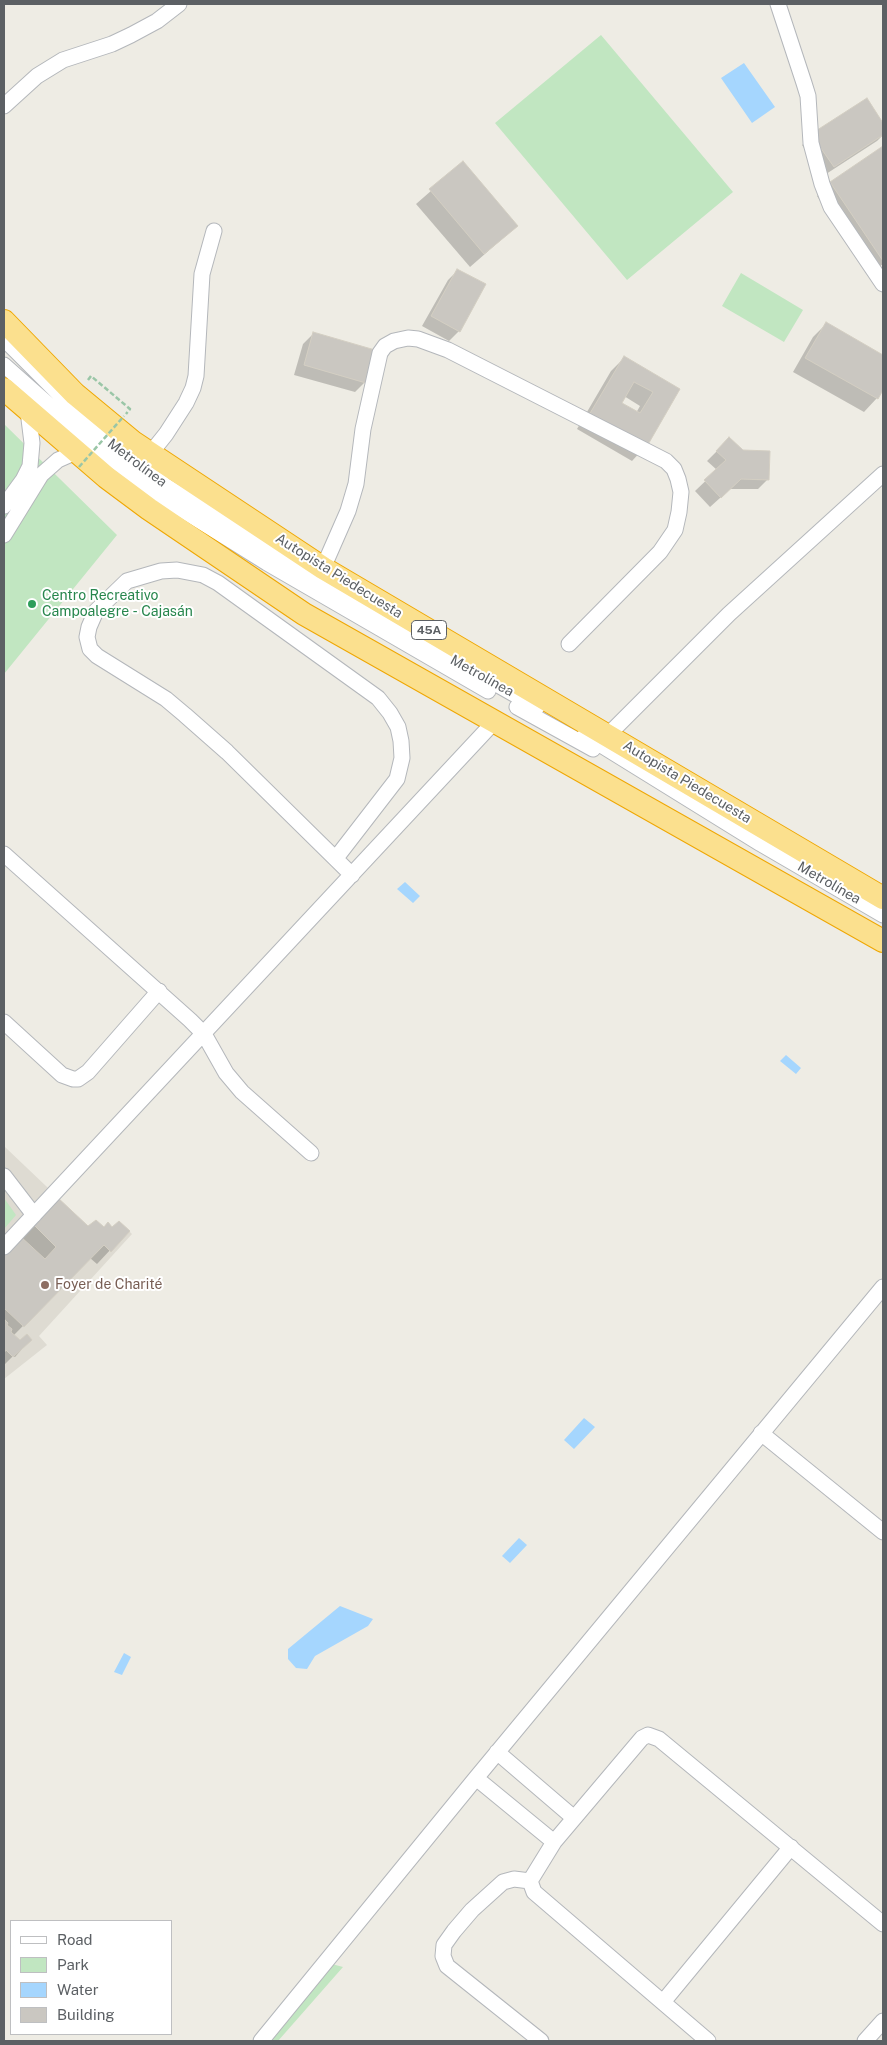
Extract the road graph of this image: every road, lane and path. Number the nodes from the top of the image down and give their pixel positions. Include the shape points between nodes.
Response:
1 (179, 4) edge
2 (778, 4) edge
3 (4, 106) edge
4 (214, 231) dead end
5 (883, 284) edge
6 (4, 321) edge
7 (4, 339) edge
8 (4, 365) edge
9 (4, 389) edge
10 (28, 411) junction
11 (124, 416) dead end
12 (150, 454) junction
13 (77, 460) junction
14 (883, 474) edge
15 (4, 506) edge
16 (4, 535) edge
17 (323, 568) junction
18 (569, 644) dead end
19 (495, 722) junction
20 (608, 735) junction
21 (4, 854) edge
22 (336, 858) junction
23 (352, 875) junction
24 (883, 898) edge
25 (883, 915) edge
26 (883, 921) edge
27 (883, 941) edge
28 (159, 991) junction
29 (4, 1022) edge
30 (204, 1034) junction
31 (311, 1153) dead end
32 (4, 1176) edge
33 (34, 1214) junction
34 (4, 1247) edge
35 (883, 1287) edge
36 (761, 1433) junction
37 (883, 1532) edge
38 (497, 1752) junction
39 (476, 1778) junction
40 (574, 1818) junction
41 (554, 1842) junction
42 (791, 1847) junction
43 (530, 1881) junction
44 (883, 1924) edge
45 (663, 2002) junction
46 (883, 2021) edge
47 (261, 2041) edge
48 (541, 2041) edge
49 (708, 2041) edge
50 (865, 2041) edge

1 - 3 street via 157,22 131,35 63,60 37,76
2 - 5 street via 808,96 811,143 822,184 832,208
4 - 12 street via 202,274 193,388
6 - 12 highway, Autopista Piedecuesta / 45A via 75,394
7 - 25 street, Metrolínea via 98,433 166,486 397,628 561,720
8 - 26 street, Metrolínea via 93,444 158,495 267,563 621,765
9 - 10 highway
10 - 13 highway
10 - 15 street via 32,443 30,466
11 - 13 path, bridge
12 - 17 highway, Autopista Piedecuesta / 45A
13 - 16 street via 58,460 41,475
13 - 19 highway via 304,614
14 - 20 street via 729,614
17 - 18 street via 356,484 363,429 380,353 394,341 418,339 448,350 674,469 681,492 675,530 660,552
17 - 20 highway, Autopista Piedecuesta / 45A
19 - 23 street
19 - 27 highway
20 - 24 highway, Autopista Piedecuesta / 45A
21 - 28 street
22 - 22 street via 397,779 402,758 401,741 390,713 378,698 226,588 203,575 162,571 127,581 96,611 88,627 90,649 166,699 227,752
22 - 23 street
23 - 30 street
28 - 29 street via 88,1072 78,1079 62,1075
28 - 30 street
30 - 31 street via 226,1073 242,1092
30 - 33 street
32 - 33 street
33 - 34 street
35 - 36 street
36 - 37 street
36 - 38 street
38 - 39 street
38 - 40 street
39 - 41 street
39 - 47 street
40 - 41 street
40 - 42 street via 642,1738 653,1736
41 - 43 street
42 - 44 street
42 - 45 street
43 - 45 street via 534,1892
43 - 48 street via 514,1879 503,1882 454,1931 444,1945 443,1956 447,1966
45 - 49 street
46 - 50 street

